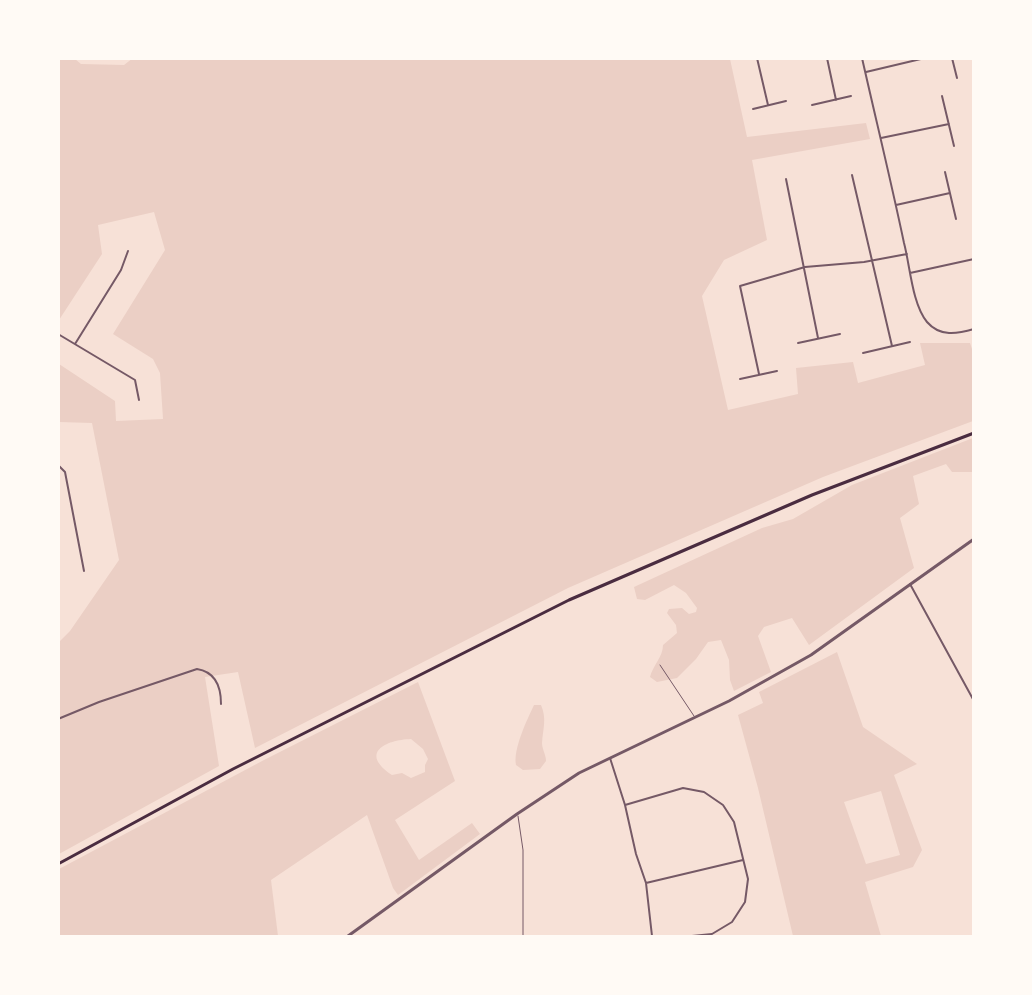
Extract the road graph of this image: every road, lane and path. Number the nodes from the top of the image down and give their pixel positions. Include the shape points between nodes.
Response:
1 (757, 58) edge
2 (827, 58) edge
3 (862, 58) edge
4 (925, 58) edge
5 (952, 58) edge
6 (865, 72) junction
7 (957, 78) dead end
8 (851, 96) dead end
9 (942, 96) dead end
10 (836, 100) junction
11 (786, 101) dead end
12 (768, 105) junction
13 (812, 105) dead end
14 (753, 109) dead end
15 (949, 124) junction
16 (881, 138) junction
17 (954, 146) dead end
18 (945, 172) dead end
19 (852, 175) dead end
20 (786, 180) dead end
21 (950, 193) junction
22 (896, 205) junction
23 (956, 219) dead end
24 (128, 251) dead end
25 (907, 254) junction
26 (974, 259) edge
27 (873, 260) junction
28 (805, 267) junction
29 (910, 273) junction
30 (972, 330) edge
31 (58, 334) edge
32 (840, 334) dead end
33 (818, 338) junction
34 (910, 342) dead end
35 (798, 343) dead end
36 (75, 344) junction
37 (892, 346) junction
38 (863, 353) dead end
39 (777, 371) dead end
40 (759, 374) junction
41 (740, 379) dead end
42 (139, 400) dead end
43 (974, 433) edge
44 (58, 465) edge
45 (974, 539) edge
46 (84, 571) dead end
47 (910, 584) junction
48 (660, 665) dead end
49 (974, 701) edge
50 (221, 704) dead end
51 (695, 717) junction
52 (58, 719) edge
53 (610, 758) junction
54 (625, 805) junction
55 (517, 814) junction
56 (743, 860) junction
57 (58, 864) edge
58 (646, 883) junction
59 (348, 936) edge
60 (524, 936) edge
61 (651, 936) edge
62 (692, 936) edge

1 - 12 street
2 - 10 street
3 - 6 street
4 - 6 street
5 - 7 street
6 - 16 street
8 - 10 street
9 - 15 street
10 - 13 street
11 - 12 street
12 - 14 street
15 - 16 street
15 - 17 street
16 - 22 street
18 - 21 street
19 - 27 street
20 - 28 street
21 - 22 street
21 - 23 street
22 - 25 street
24 - 36 street via 116,280
25 - 27 street
25 - 29 street
26 - 29 street
27 - 28 street
27 - 37 street
28 - 33 street
28 - 40 street via 740,286
29 - 30 street via 922,315 929,324 946,334
31 - 36 street
32 - 33 street
33 - 35 street
34 - 37 street
36 - 42 street via 135,380
37 - 38 street
39 - 40 street
40 - 41 street
43 - 57 main road via 812,495 569,600 233,769
44 - 46 street via 65,472
45 - 47 street
47 - 49 street
47 - 51 street via 811,655
48 - 51 lane
50 - 52 street via 221,690 215,678 197,669
51 - 53 street
53 - 54 street
53 - 55 street via 579,773
54 - 56 street via 683,788 704,792 723,805 734,822
54 - 58 street
55 - 59 street
55 - 60 lane via 523,850
56 - 58 street
56 - 62 street via 748,879 746,902 732,922 712,934
58 - 61 street

